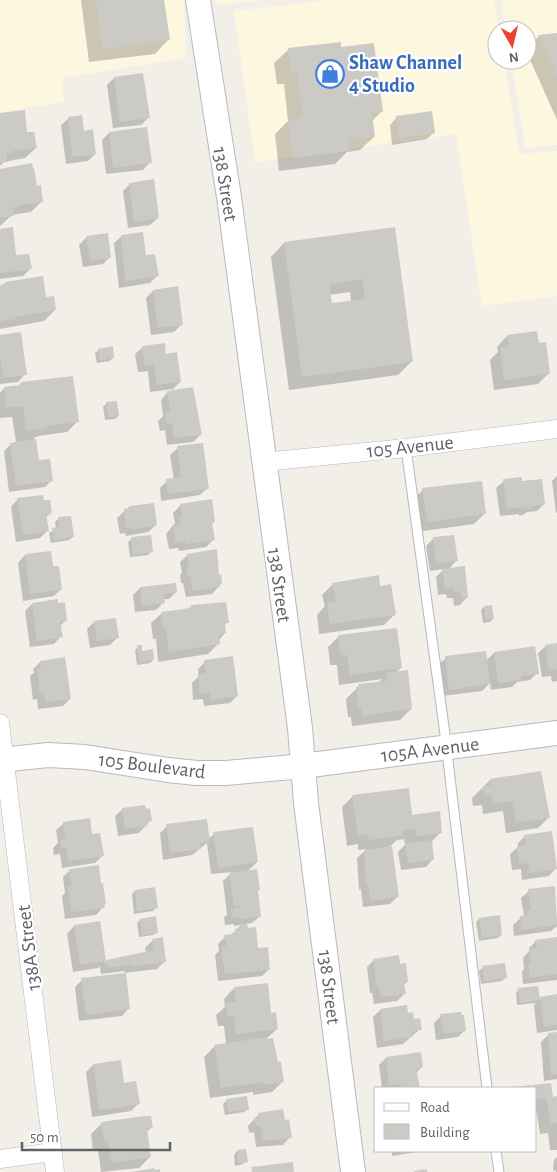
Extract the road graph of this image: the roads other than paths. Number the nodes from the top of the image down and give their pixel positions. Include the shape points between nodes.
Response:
1 (198, 0) edge
2 (557, 429) edge
3 (406, 448) junction
4 (263, 462) junction
5 (0, 724) edge
6 (557, 733) edge
7 (446, 746) junction
8 (2, 759) edge
9 (303, 766) junction
10 (488, 1087) edge
11 (52, 1152) junction
12 (496, 1152) edge
13 (0, 1159) edge
14 (55, 1172) edge
15 (353, 1172) edge
16 (498, 1172) edge

1 - 4 street, 138 Street via 229,197
2 - 3 street, 105 Avenue
3 - 4 street, 105 Avenue
3 - 7 lane
4 - 9 street, 138 Street
5 - 8 street, 138A Street
6 - 7 street, 105A Avenue
7 - 9 street, 105A Avenue
7 - 10 lane
8 - 9 street, 105 Boulevard via 48,755 85,757 197,773
8 - 11 street, 138A Street
9 - 15 street, 138 Street
11 - 13 street
11 - 14 street, 138A Street
12 - 16 lane

